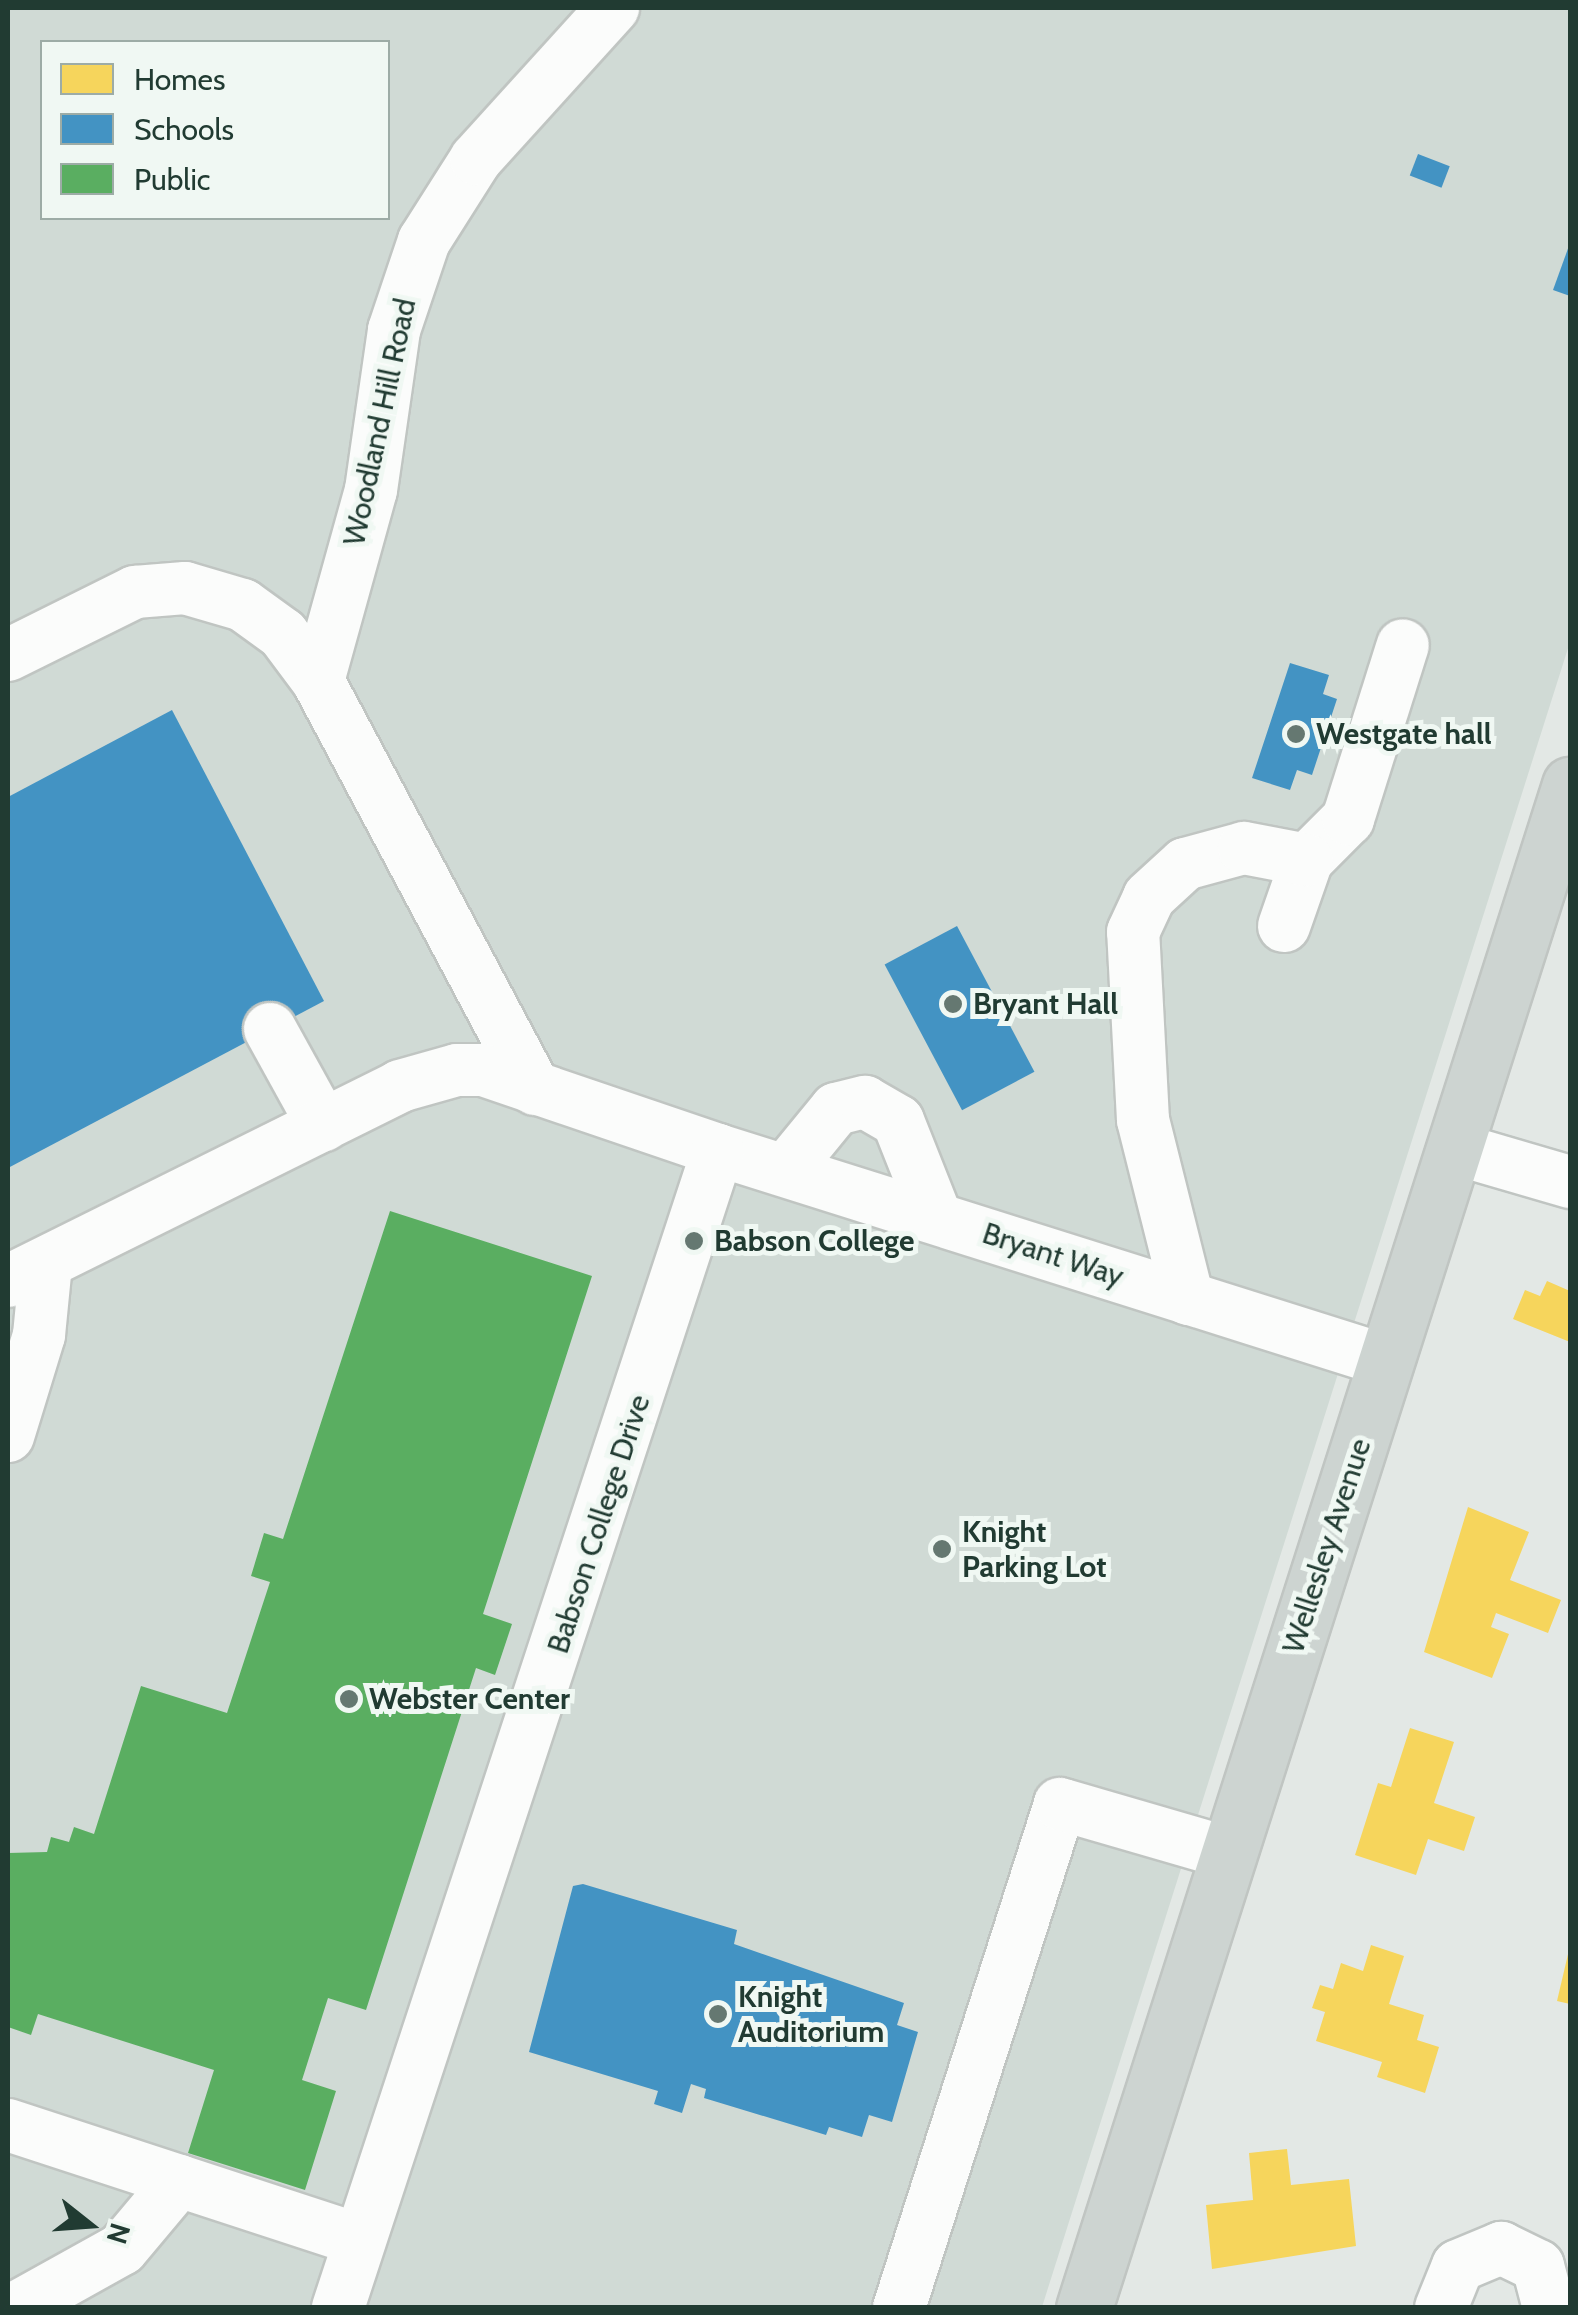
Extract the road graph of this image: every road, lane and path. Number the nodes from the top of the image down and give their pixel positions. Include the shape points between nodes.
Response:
1 (613, 8) edge
2 (1403, 645) dead end
3 (8, 655) edge
4 (318, 681) junction
5 (1570, 785) edge
6 (1307, 860) junction
7 (1284, 926) dead end
8 (270, 1029) dead end
9 (535, 1088) junction
10 (323, 1125) junction
11 (1458, 1148) junction
12 (718, 1150) junction
13 (786, 1170) junction
14 (1570, 1182) edge
15 (936, 1217) junction
16 (27, 1273) edge
17 (1188, 1299) junction
18 (1387, 1361) junction
19 (8, 1436) edge
20 (1228, 1853) junction
21 (8, 2125) edge
22 (179, 2182) junction
23 (360, 2240) junction
24 (16, 2308) edge
25 (338, 2308) edge
26 (899, 2308) edge
27 (1084, 2308) edge
28 (1441, 2308) edge
29 (1548, 2308) edge

1 - 4 street, Woodland Hill Road via 476,159 424,241 394,330 371,490
2 - 6 street via 1348,819
3 - 4 street via 134,592 185,588 243,605 282,634
4 - 9 street
5 - 11 main road, Wellesley Avenue
6 - 7 street
6 - 17 street via 1244,848 1185,864 1149,897 1133,932 1142,1120
8 - 10 street
9 - 10 street via 457,1070
9 - 12 street
10 - 16 street
11 - 14 street
11 - 18 main road, Wellesley Avenue
12 - 13 street, Bryant Way
12 - 23 street, Babson College Drive
13 - 15 street, Bryant Way
13 - 15 street via 836,1109 865,1102 898,1121
15 - 17 street, Bryant Way
16 - 19 street via 39,1335
17 - 18 street, Bryant Way
18 - 20 main road, Wellesley Avenue
20 - 26 street via 1060,1804
20 - 27 main road, Wellesley Avenue
21 - 22 street
22 - 23 street
22 - 24 street via 122,2249
23 - 25 street, Babson College Drive
28 - 29 street via 1458,2266 1501,2248 1538,2266

